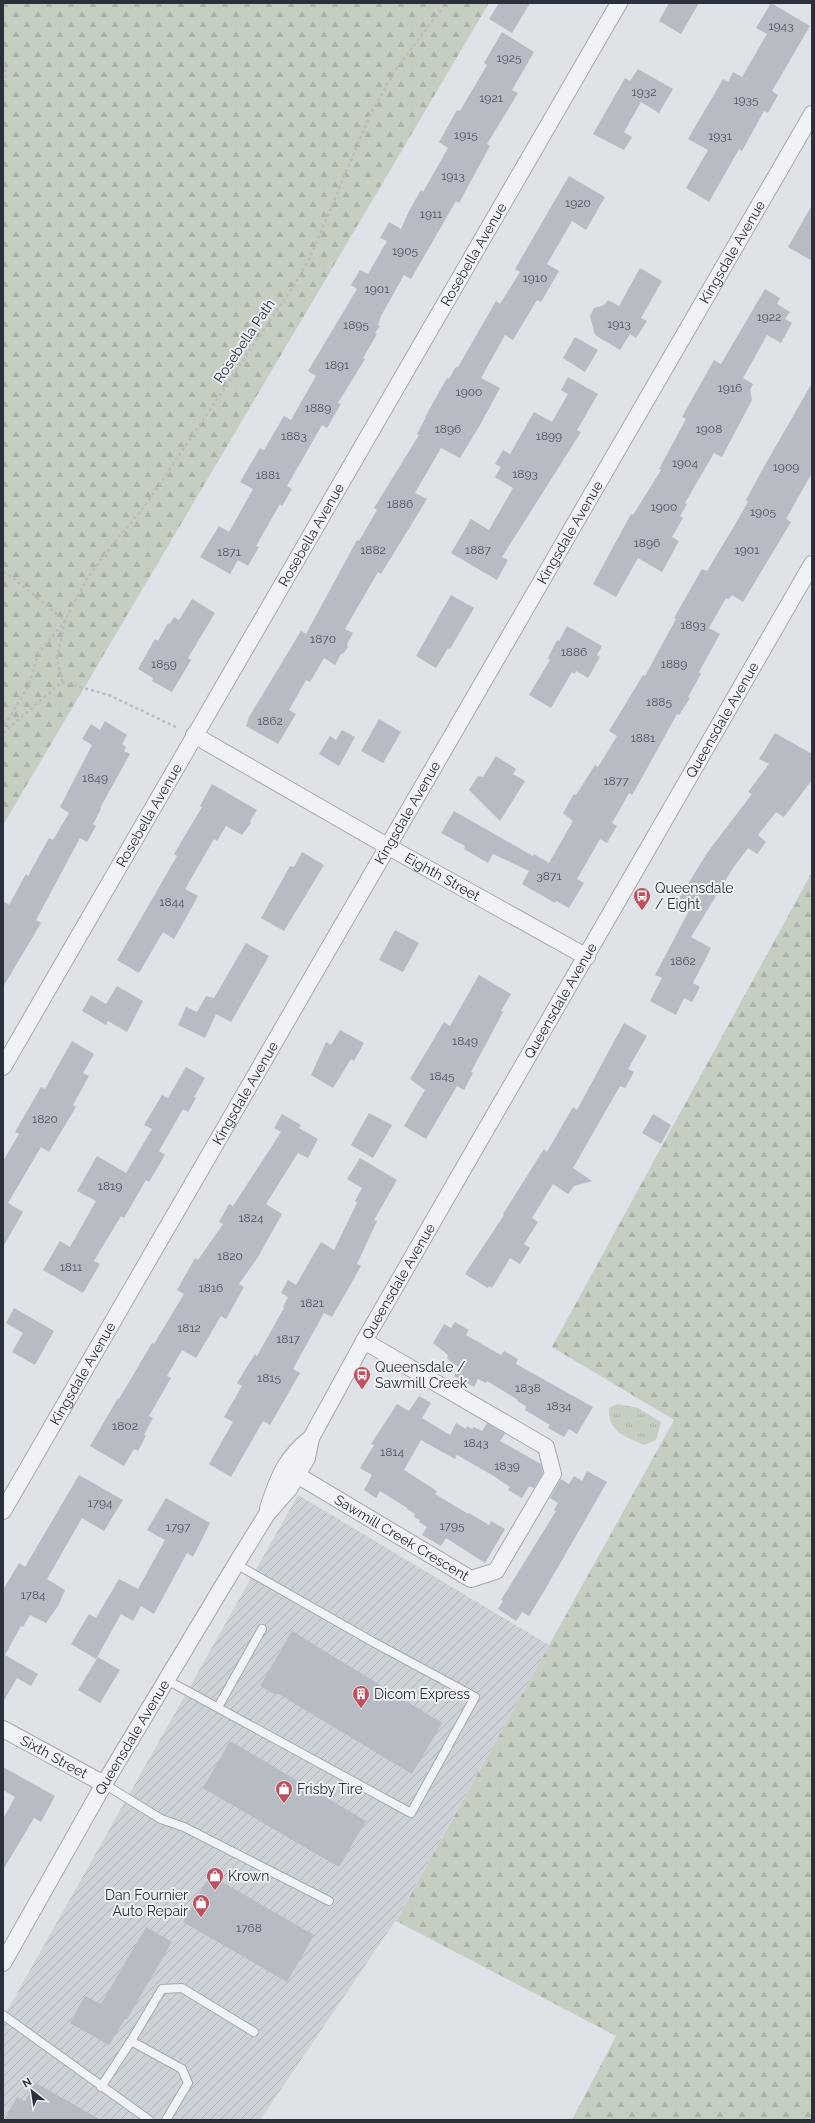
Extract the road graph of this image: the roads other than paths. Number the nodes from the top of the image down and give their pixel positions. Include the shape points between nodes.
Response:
1 (619, 3) edge
2 (812, 114) edge
3 (812, 564) edge
4 (194, 736) junction
5 (387, 846) junction
6 (587, 957) junction
7 (3, 1067) edge
8 (364, 1341) junction
9 (311, 1438) junction
10 (297, 1475) junction
11 (3, 1511) edge
12 (267, 1514) junction
13 (236, 1564) junction
14 (262, 1629) dead end
15 (167, 1680) junction
16 (218, 1707) junction
17 (3, 1729) edge
18 (104, 1784) junction
19 (329, 1901) dead end
20 (3, 1963) edge
21 (3, 2015) edge
22 (254, 2032) dead end
23 (131, 2041) junction
24 (101, 2087) junction
25 (149, 2120) edge
26 (166, 2120) edge

1 - 4 street, Rosebella Avenue
2 - 5 street, Kingsdale Avenue
3 - 6 street, Queensdale Avenue
4 - 5 street, Eighth Street
4 - 7 street, Rosebella Avenue
5 - 6 street, Eighth Street
5 - 11 street, Kingsdale Avenue
6 - 8 street, Queensdale Avenue
8 - 9 street, Queensdale Avenue
8 - 10 street, Sawmill Creek Crescent via 546,1447 553,1474 496,1571 471,1579
9 - 10 street, Queensdale Avenue via 307,1458
9 - 12 street, Queensdale Avenue via 295,1451 277,1481
10 - 12 street, Queensdale Avenue
12 - 13 street, Queensdale Avenue
13 - 15 street, Queensdale Avenue
13 - 16 lane via 475,1697 411,1813
14 - 16 lane
15 - 16 lane
15 - 18 street, Queensdale Avenue
17 - 18 street, Sixth Street
18 - 19 lane via 161,1818 184,1827
18 - 20 street, Queensdale Avenue
21 - 24 lane
22 - 23 lane via 182,1988 162,1989
23 - 24 lane
23 - 26 lane via 182,2069 188,2083
24 - 25 lane

